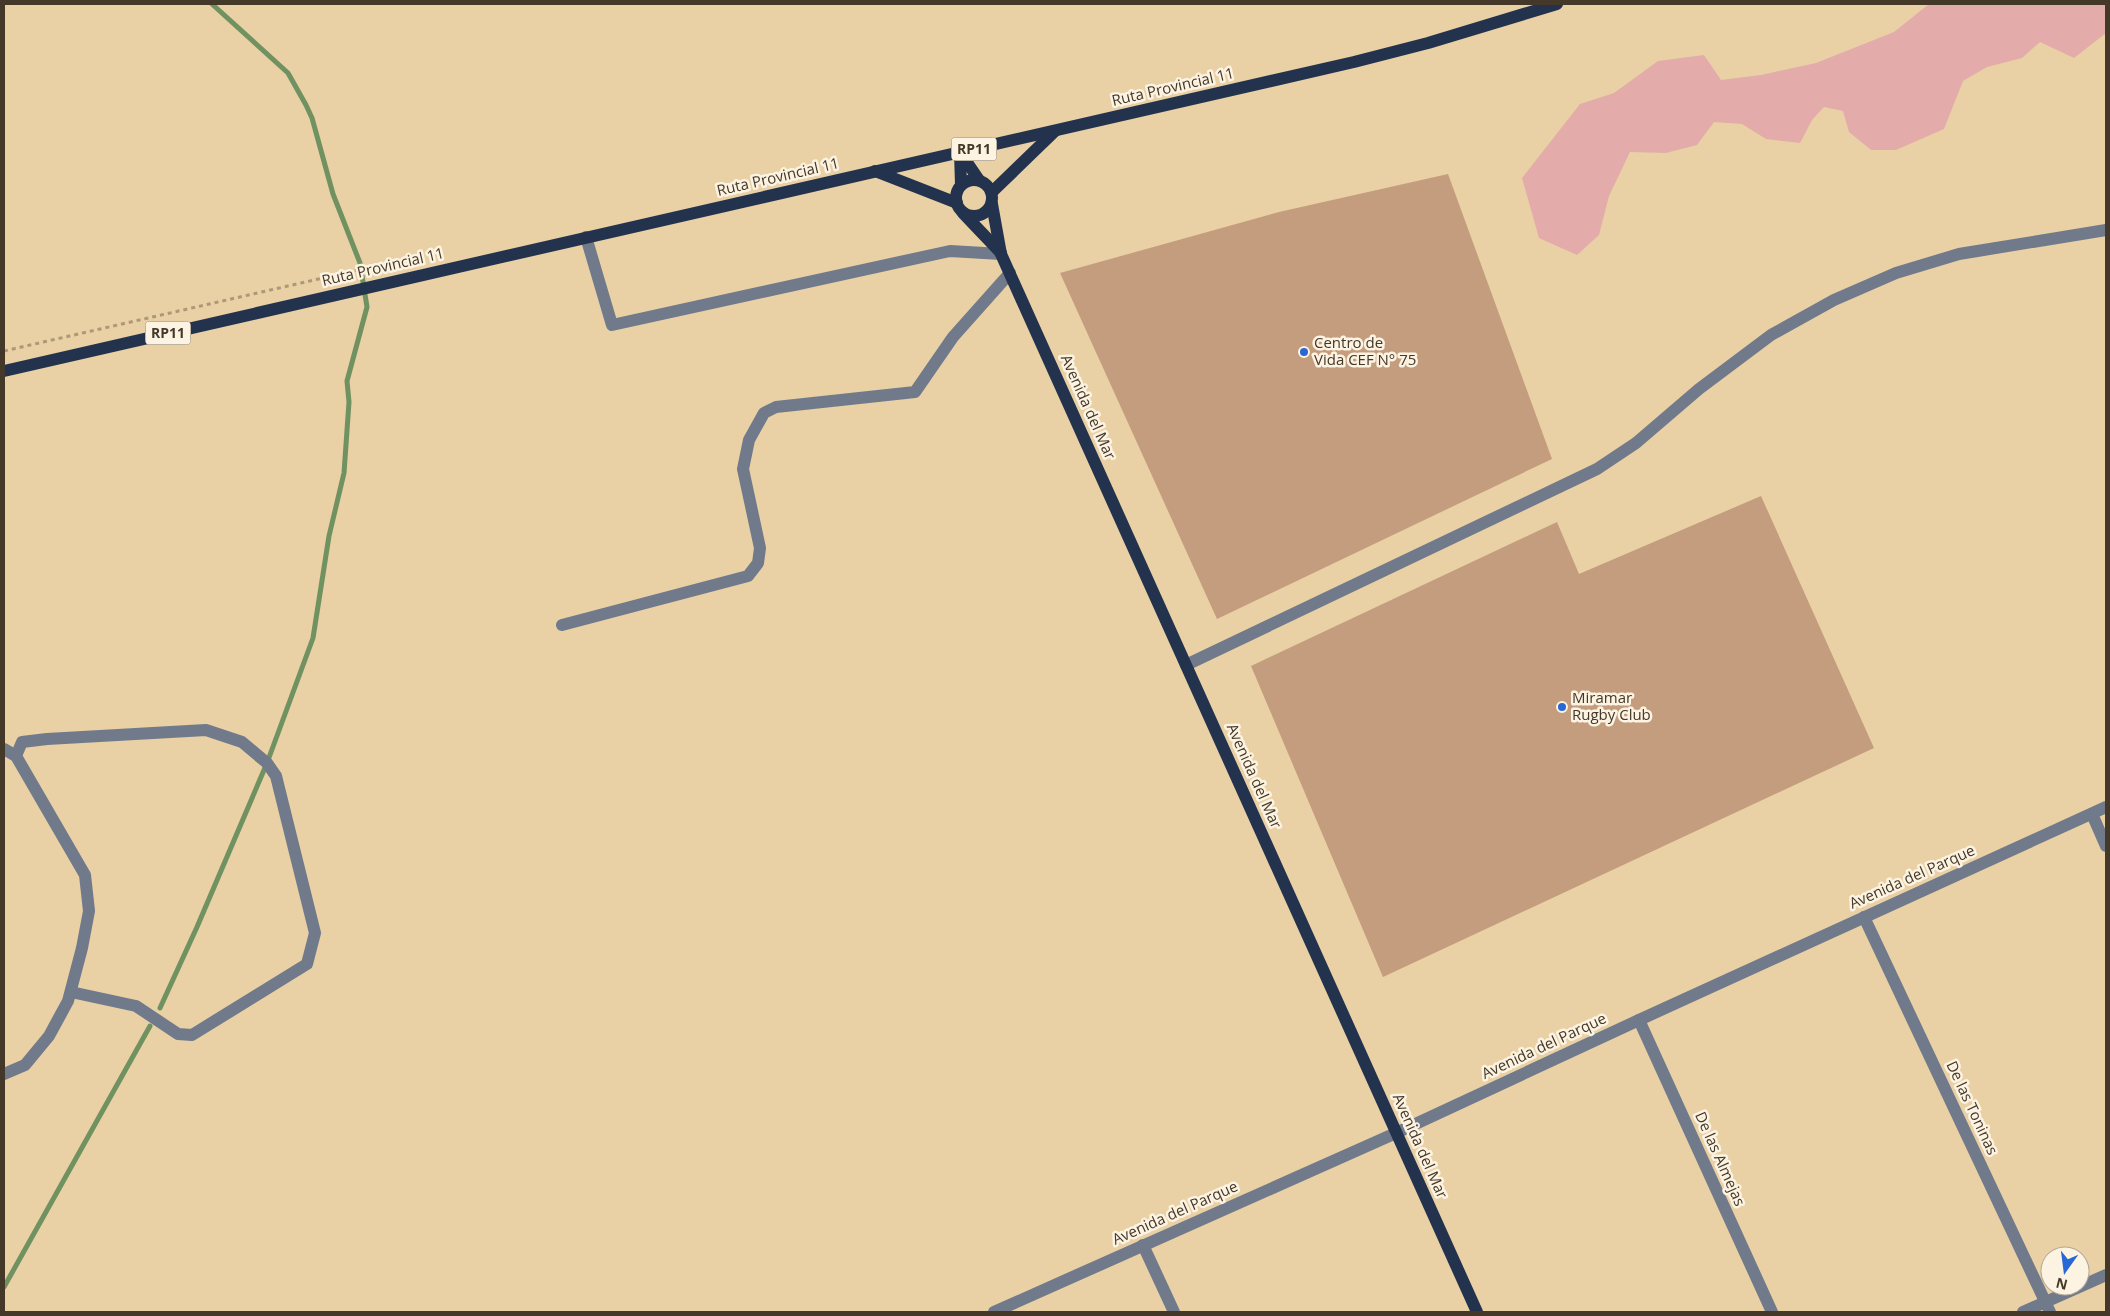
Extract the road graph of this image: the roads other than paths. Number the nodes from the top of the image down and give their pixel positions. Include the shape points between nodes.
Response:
1 (1557, 4) edge
2 (1055, 131) junction
3 (960, 152) junction
4 (875, 171) junction
5 (978, 180) junction
6 (961, 185) junction
7 (992, 198) junction
8 (960, 208) junction
9 (2106, 230) edge
10 (586, 237) junction
11 (1001, 254) junction
12 (1010, 273) junction
13 (4, 371) edge
14 (562, 625) dead end
15 (1186, 664) junction
16 (4, 749) edge
17 (16, 756) junction
18 (2106, 807) edge
19 (2092, 814) junction
20 (2106, 846) edge
21 (1864, 918) junction
22 (71, 992) junction
23 (1639, 1020) junction
24 (4, 1074) edge
25 (1396, 1133) junction
26 (1143, 1245) junction
27 (2106, 1275) edge
28 (2048, 1307) edge
29 (994, 1312) edge
30 (1174, 1312) edge
31 (1477, 1312) edge
32 (1772, 1312) edge
33 (2023, 1312) edge

1 - 2 main road, Ruta Provincial 11 / RP11 via 1418,46
2 - 3 main road, Ruta Provincial 11 / RP11
2 - 7 main road
3 - 4 main road, Ruta Provincial 11 / RP11
3 - 5 main road
3 - 6 main road
4 - 8 main road, Avenida del Mar
4 - 10 main road, Ruta Provincial 11 / RP11
5 - 6 main road
5 - 7 main road via 984,183
6 - 8 main road via 956,197
7 - 8 main road via 985,213 980,215 974,216
7 - 11 main road, Avenida del Mar
8 - 11 main road, Avenida del Mar
9 - 15 street via 1959,254 1896,273 1834,300 1771,335 1699,389 1636,443 1597,469
10 - 11 street via 612,325 950,251
10 - 13 main road, Ruta Provincial 11 / RP11
11 - 12 main road, Avenida del Mar
12 - 14 street via 953,337 915,392 776,406 764,413 749,440 744,469 760,548 758,563 748,576
12 - 15 main road, Avenida del Mar
15 - 25 main road, Avenida del Mar
16 - 17 street
17 - 22 street via 85,875 89,911
17 - 22 street via 22,742 46,739 206,730 242,742 276,776 316,934 307,964 192,1035 178,1034 136,1006
18 - 19 street, Avenida del Parque
19 - 20 street
19 - 21 street, Avenida del Parque
21 - 23 street, Avenida del Parque
21 - 28 street, De las Toninas
22 - 24 street via 50,1036 26,1065
23 - 25 street, Avenida del Parque
23 - 32 street, De las Almejas
25 - 26 street, Avenida del Parque
25 - 31 main road, Avenida del Mar
26 - 29 street, Avenida del Parque
26 - 30 street
27 - 28 street
28 - 33 street

